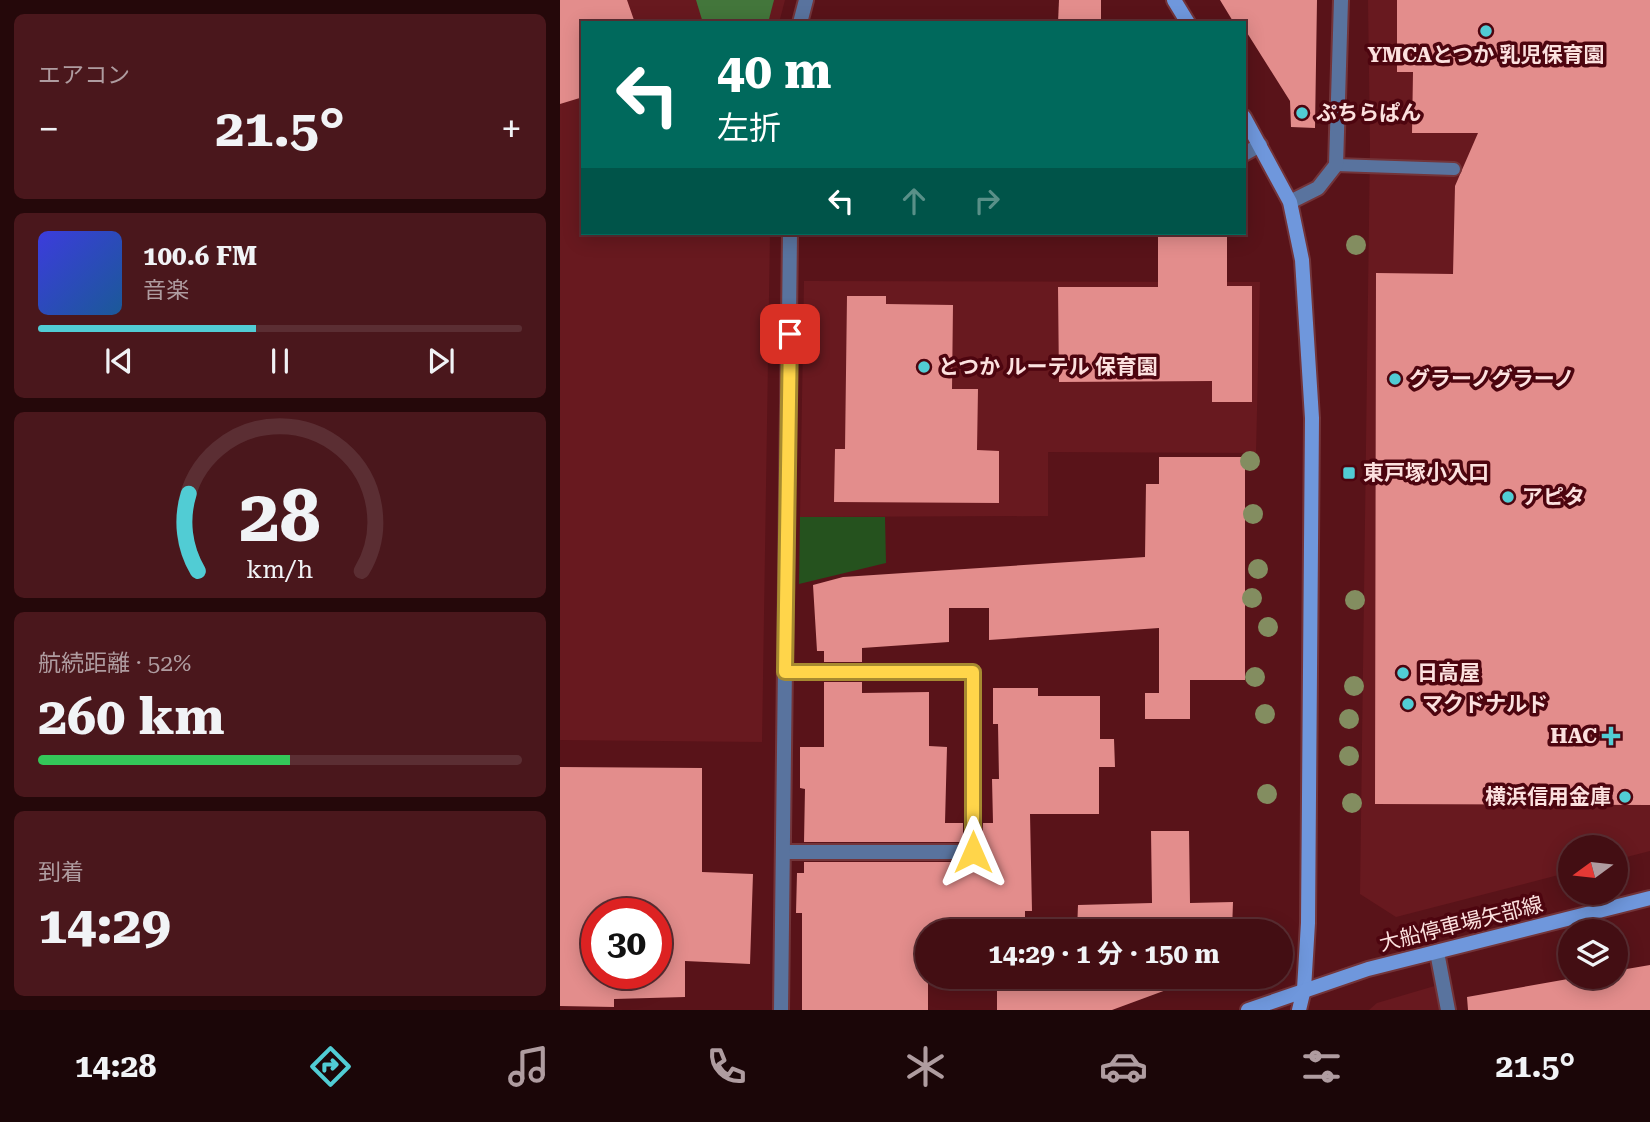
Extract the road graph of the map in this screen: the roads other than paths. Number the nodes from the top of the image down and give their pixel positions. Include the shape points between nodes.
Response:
1 (806, 0) edge
2 (1174, 0) edge
3 (1341, 0) edge
4 (801, 21) edge
5 (1187, 21) edge
6 (1246, 120) edge
7 (1260, 145) junction
8 (1246, 154) edge
9 (1336, 165) junction
10 (1454, 169) dead end
11 (1290, 202) junction
12 (790, 235) edge
13 (785, 672) junction
14 (783, 852) junction
15 (1650, 898) edge
16 (1437, 952) junction
17 (1304, 989) junction
18 (781, 1010) edge
19 (1248, 1010) edge
20 (1299, 1010) edge
21 (1448, 1010) edge

1 - 4 street
2 - 5 street
3 - 9 street
6 - 7 street
7 - 8 street
7 - 11 street
9 - 10 lane
9 - 11 street via 1318,188
11 - 17 street via 1302,260 1312,418
12 - 13 street
13 - 14 street
13 - 14 street via 973,672 973,852
14 - 18 street
15 - 16 street, 大船停車場矢部線
16 - 17 street, 大船停車場矢部線
16 - 21 street
17 - 19 street, 大船停車場矢部線
17 - 20 street

